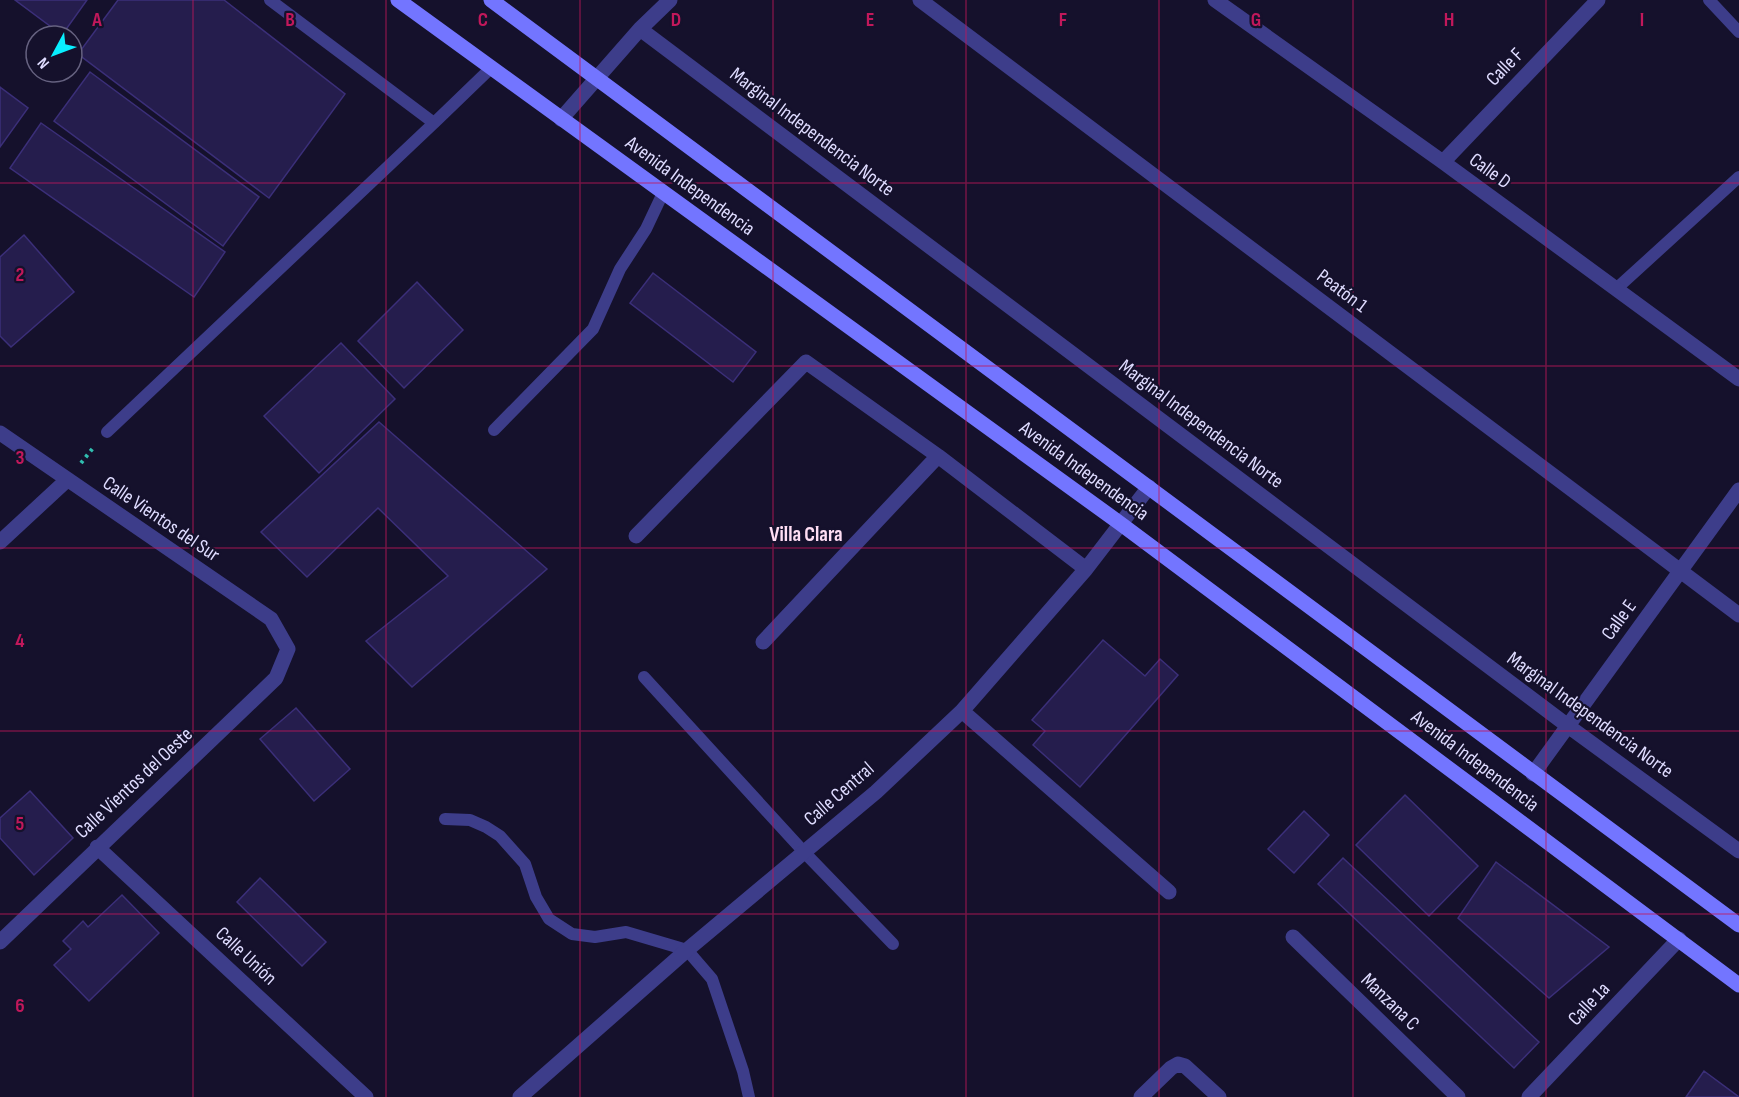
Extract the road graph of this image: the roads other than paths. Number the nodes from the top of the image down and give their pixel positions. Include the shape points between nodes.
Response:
1 (270, 0) edge
2 (398, 0) edge
3 (491, 0) edge
4 (670, 0) edge
5 (920, 0) edge
6 (1215, 0) edge
7 (1598, 0) edge
8 (1709, 0) edge
9 (640, 29) junction
10 (1739, 32) edge
11 (491, 68) junction
12 (596, 77) junction
13 (561, 119) junction
14 (434, 123) junction
15 (1443, 162) junction
16 (1739, 177) edge
17 (663, 193) junction
18 (1616, 289) junction
19 (1739, 379) edge
20 (494, 430) dead end
21 (107, 432) road end
22 (0, 433) edge
23 (938, 456) junction
24 (67, 480) junction
25 (1149, 487) junction
26 (1739, 490) edge
27 (1121, 524) junction
28 (636, 536) dead end
29 (0, 542) edge
30 (1086, 569) junction
31 (1680, 572) junction
32 (1739, 615) edge
33 (763, 642) dead end
34 (288, 649) joint
35 (644, 677) dead end
36 (962, 711) junction
37 (1568, 726) junction
38 (1533, 774) junction
39 (446, 819) dead end
40 (97, 847) junction
41 (1739, 851) edge
42 (804, 852) junction
43 (1169, 892) dead end
44 (1739, 925) edge
45 (1293, 937) dead end
46 (1679, 939) junction
47 (0, 942) edge
48 (893, 944) dead end
49 (687, 950) junction
50 (1739, 985) edge
51 (366, 1097) edge
52 (520, 1097) edge
53 (749, 1097) edge
54 (1141, 1097) edge
55 (1220, 1097) edge
56 (1458, 1097) edge
57 (1529, 1097) edge

1 - 14 lane
2 - 11 main road, Avenida Independencia
3 - 12 main road, Avenida Independencia
4 - 9 street
5 - 31 street, Peatón 1
6 - 15 street, Calle D
7 - 15 street, Calle F
8 - 10 lane
9 - 12 street
9 - 37 street, Marginal Independencia Norte
11 - 13 main road, Avenida Independencia
11 - 14 lane
12 - 13 street
12 - 25 main road, Avenida Independencia
13 - 17 main road, Avenida Independencia
14 - 21 lane
15 - 18 street, Calle D
16 - 18 lane
17 - 20 lane via 646,230 620,269 593,329
17 - 27 main road, Avenida Independencia
18 - 19 street, Calle D
22 - 24 street, Calle Vientos del Sur
23 - 28 street via 806,362
23 - 30 street
23 - 33 street
24 - 29 street
24 - 34 street, Calle Vientos del Sur via 271,619
25 - 27 street, Calle Central
25 - 38 main road, Avenida Independencia
26 - 31 street, Calle E
27 - 30 street, Calle Central
27 - 46 main road, Avenida Independencia
30 - 36 street, Calle Central
31 - 32 street, Peatón 1
31 - 37 street, Calle E
34 - 40 street, Calle Vientos del Oeste via 276,678
35 - 42 lane
36 - 42 street, Calle Central via 876,792
36 - 43 street
37 - 38 street, Calle E
37 - 41 street, Marginal Independencia Norte
38 - 44 main road, Avenida Independencia
39 - 49 lane via 470,820 501,836 525,864 536,897 549,919 572,934 595,937 626,932
40 - 47 street, Calle Vientos del Oeste
40 - 51 street, Calle Unión
42 - 48 lane
42 - 49 street, Calle Central
45 - 56 street, Manzana C
46 - 50 main road, Avenida Independencia
46 - 57 street, Calle 1a
49 - 52 street, Calle Central
49 - 53 lane via 712,979
54 - 55 street via 1178,1064

